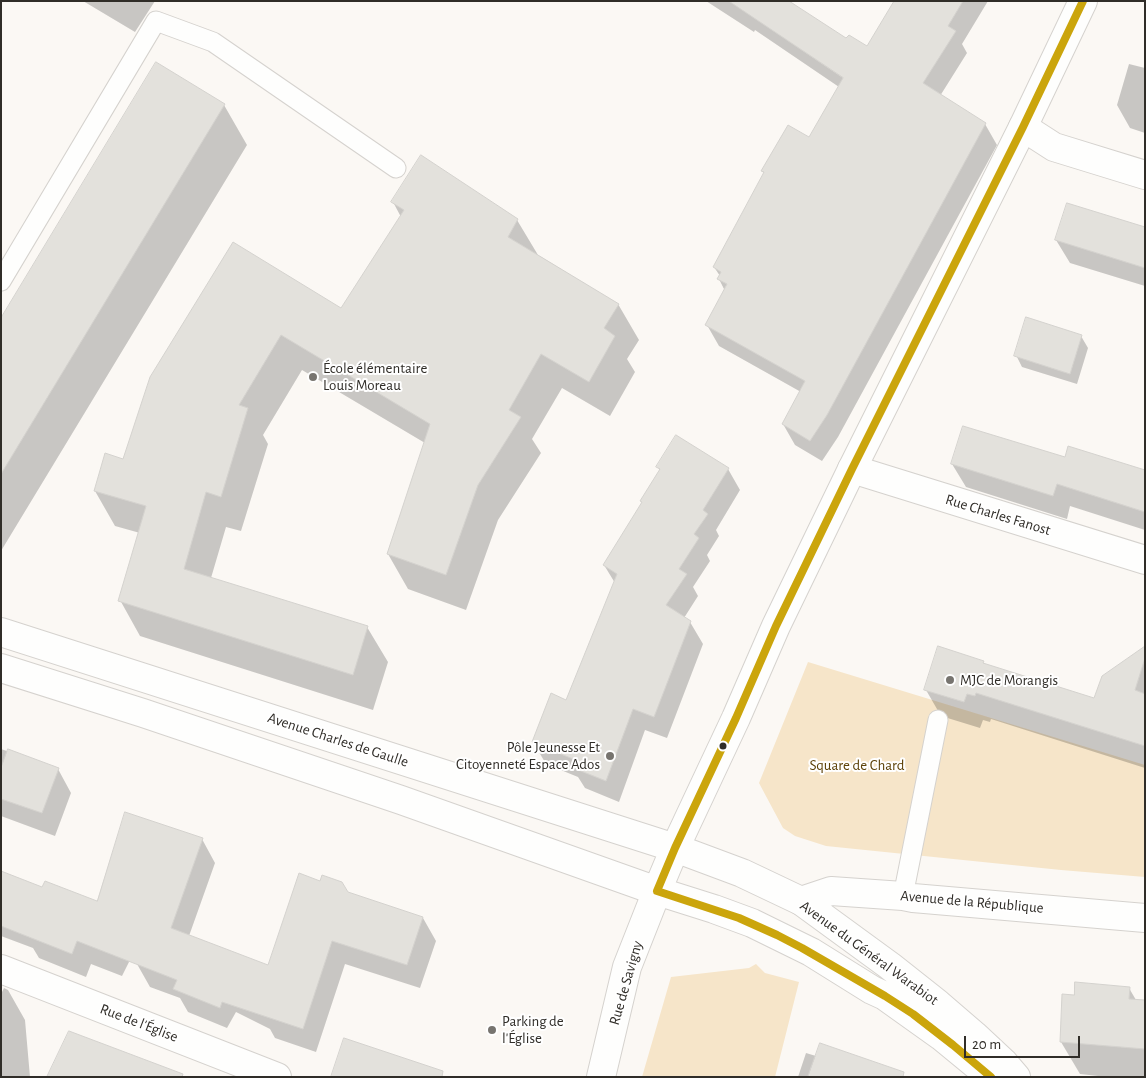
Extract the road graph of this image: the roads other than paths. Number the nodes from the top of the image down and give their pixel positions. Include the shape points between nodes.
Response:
1 (1084, 1) edge
2 (1023, 127) junction
3 (396, 168) dead end
4 (1145, 175) edge
5 (1, 281) edge
6 (852, 469) junction
7 (1145, 560) edge
8 (1, 632) edge
9 (1, 668) edge
10 (938, 720) dead end
11 (675, 848) junction
12 (656, 891) junction
13 (903, 896) junction
14 (801, 901) junction
15 (1145, 918) edge
16 (1, 969) edge
17 (277, 1077) edge
18 (601, 1077) edge
19 (991, 1077) edge
20 (1016, 1077) edge

1 - 2 street
2 - 4 street via 1054,147
2 - 6 street
3 - 5 lane via 213,42 156,21
6 - 7 street, Rue Charles Fanost
6 - 11 street
8 - 11 street, Avenue Charles de Gaulle
9 - 12 street via 392,796
10 - 13 lane
11 - 12 street, Rue de Savigny
11 - 14 street, Avenue du Général Warabiot via 742,873
12 - 18 street, Rue de Savigny via 628,968
12 - 19 street, Avenue du Général Warabiot via 752,923 811,952 912,1014
13 - 14 street, Avenue de la République via 831,891
13 - 15 street, Avenue de la République
14 - 20 street, Avenue du Général Warabiot via 938,1004
16 - 17 street, Rue de l'Église

